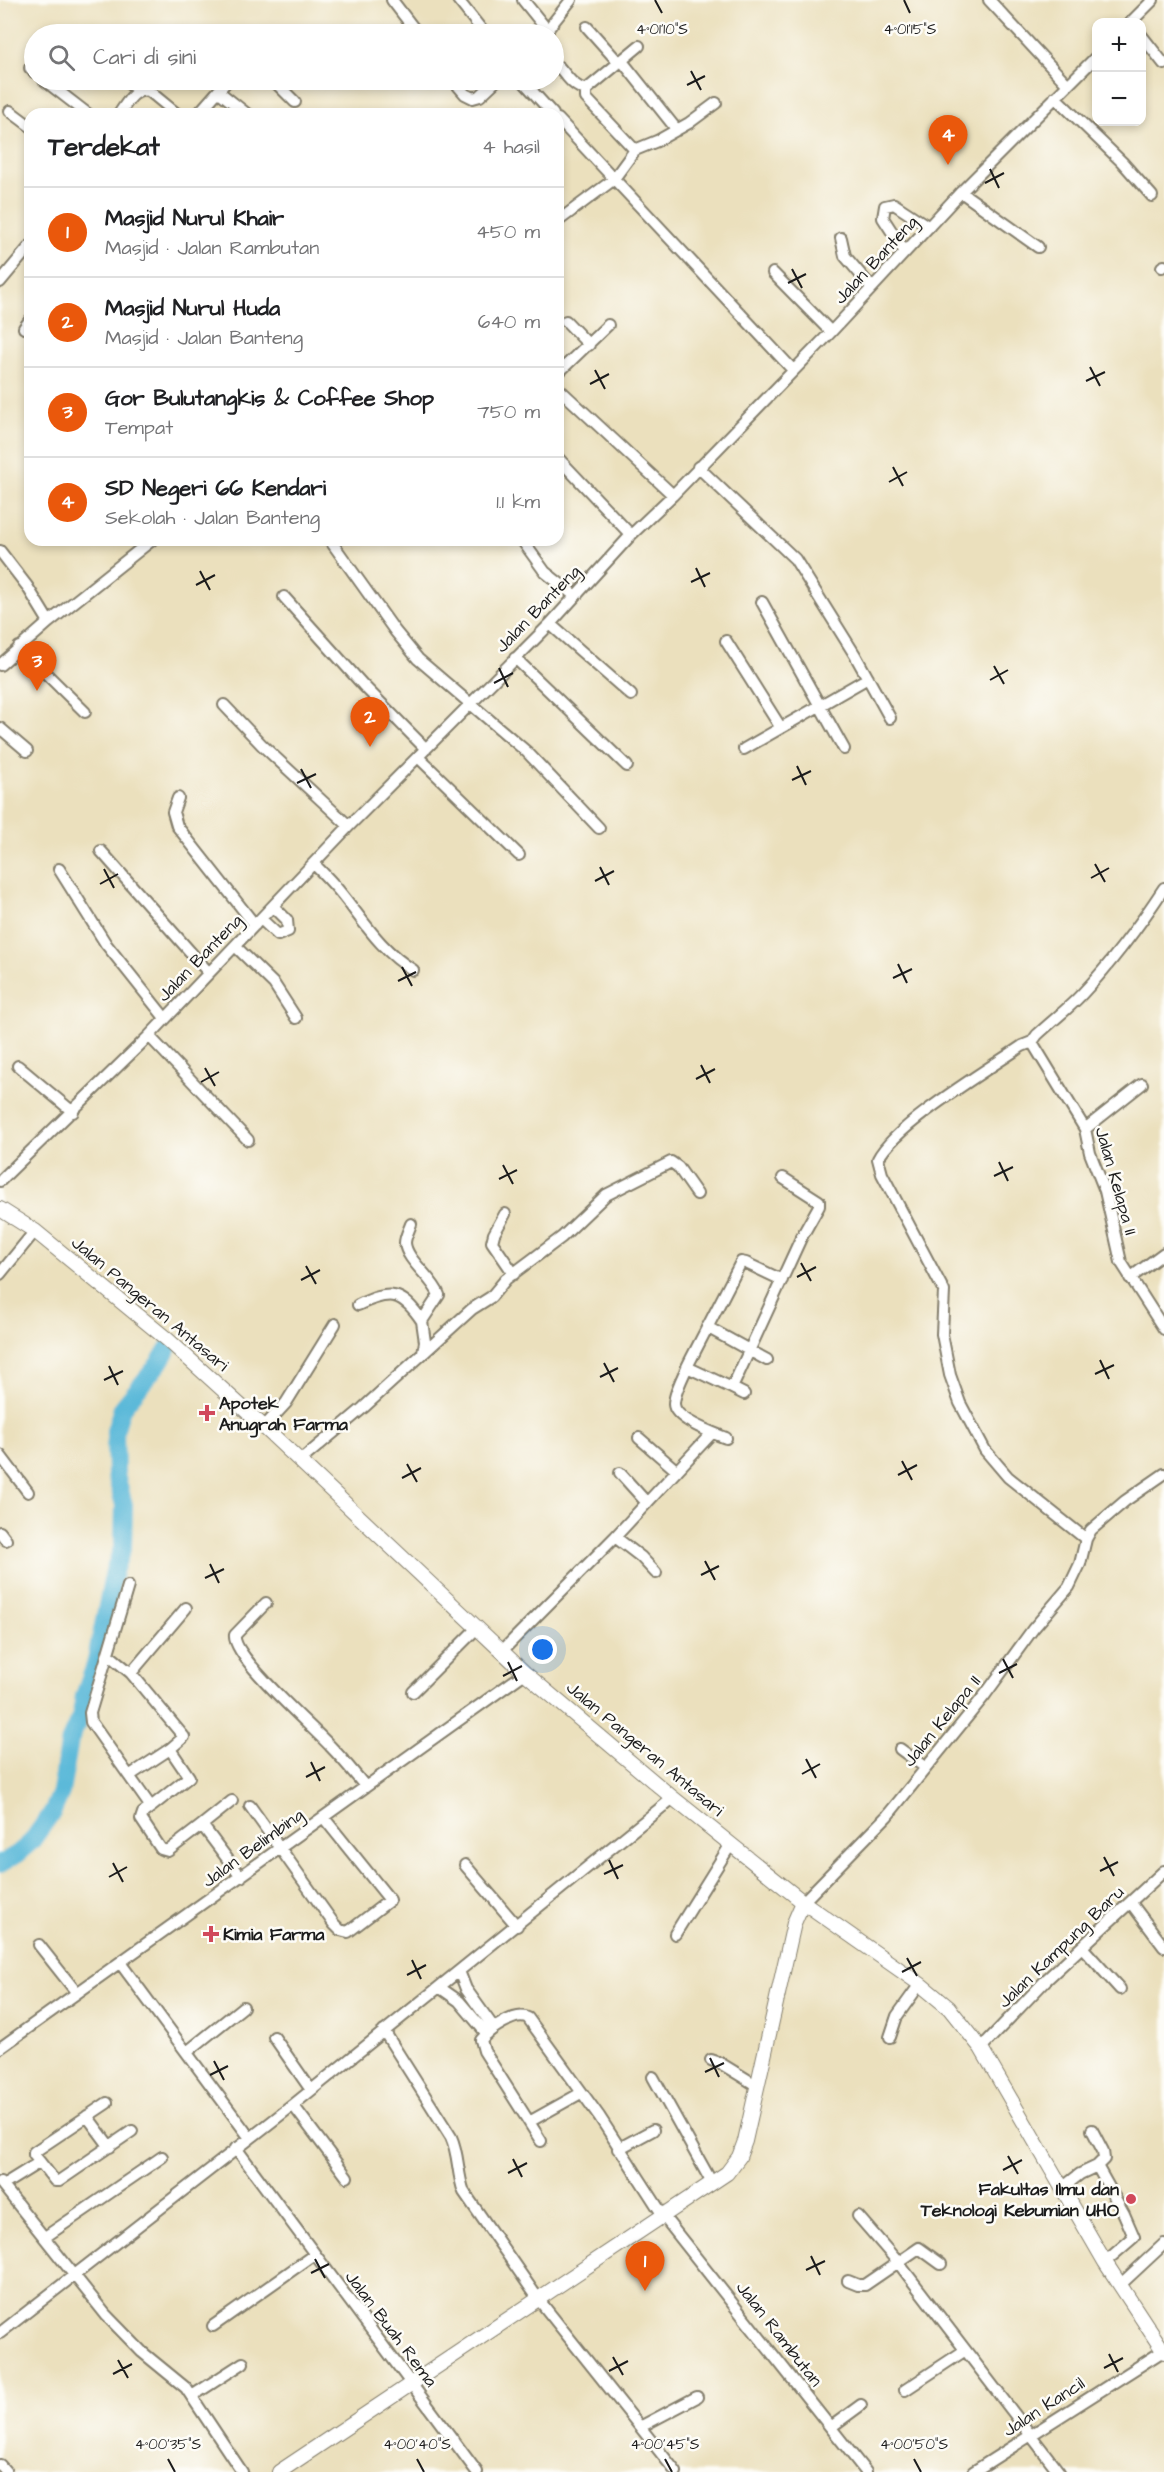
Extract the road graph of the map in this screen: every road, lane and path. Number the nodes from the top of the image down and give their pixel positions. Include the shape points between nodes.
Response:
1 (392, 0) edge
2 (458, 0) edge
3 (523, 0) edge
4 (571, 0) edge
5 (989, 0) edge
6 (1153, 0) edge
7 (1135, 18) edge
8 (410, 24) edge
9 (477, 24) edge
10 (540, 24) edge
11 (553, 24) edge
12 (587, 27) dead end
13 (1146, 41) edge
14 (639, 46) dead end
15 (1092, 61) edge
16 (621, 62) junction
17 (1164, 64) edge
18 (564, 72) edge
19 (1068, 85) junction
20 (57, 90) edge
21 (283, 90) edge
22 (462, 90) edge
23 (486, 90) edge
24 (531, 90) edge
25 (586, 90) junction
26 (139, 91) joint
27 (218, 91) joint
28 (1055, 97) junction
29 (295, 102) dead end
30 (716, 103) dead end
31 (80, 108) edge
32 (124, 108) edge
33 (170, 108) edge
34 (203, 108) edge
35 (239, 108) edge
36 (548, 108) edge
37 (10, 111) dead end
38 (24, 122) edge
39 (564, 126) edge
40 (677, 130) junction
41 (635, 150) junction
42 (613, 180) junction
43 (961, 192) junction
44 (1152, 196) dead end
45 (564, 217) edge
46 (929, 227) junction
47 (841, 238) dead end
48 (1038, 248) dead end
49 (905, 252) junction
50 (24, 253) edge
51 (773, 273) dead end
52 (0, 282) edge
53 (872, 288) junction
54 (566, 321) dead end
55 (608, 325) dead end
56 (831, 332) junction
57 (589, 345) junction
58 (564, 368) edge
59 (793, 370) junction
60 (564, 394) edge
61 (564, 464) edge
62 (698, 468) junction
63 (673, 495) junction
64 (631, 535) junction
65 (144, 546) edge
66 (334, 546) edge
67 (526, 546) edge
68 (0, 551) edge
69 (574, 595) junction
70 (284, 597) dead end
71 (762, 602) dead end
72 (49, 622) junction
73 (550, 624) junction
74 (726, 641) dead end
75 (19, 647) junction
76 (515, 658) junction
77 (0, 664) edge
78 (867, 678) junction
79 (631, 694) dead end
80 (469, 702) junction
81 (224, 705) dead end
82 (820, 705) junction
83 (85, 712) dead end
84 (890, 718) dead end
85 (0, 728) edge
86 (781, 728) junction
87 (744, 749) dead end
88 (844, 749) dead end
89 (27, 751) dead end
90 (422, 753) junction
91 (627, 766) dead end
92 (178, 798) dead end
93 (349, 826) junction
94 (598, 828) dead end
95 (101, 851) dead end
96 (519, 855) dead end
97 (314, 864) junction
98 (59, 869) dead end
99 (1164, 888) edge
100 (273, 906) junction
101 (258, 922) junction
102 (235, 946) junction
103 (412, 970) dead end
104 (209, 973) junction
105 (165, 1018) junction
106 (296, 1018) dead end
107 (149, 1036) junction
108 (1032, 1042) junction
109 (18, 1066) dead end
110 (1143, 1084) dead end
111 (74, 1112) junction
112 (1085, 1129) junction
113 (248, 1140) dead end
114 (783, 1178) dead end
115 (0, 1181) edge
116 (697, 1194) dead end
117 (0, 1209) edge
118 (505, 1214) dead end
119 (411, 1224) dead end
120 (35, 1231) junction
121 (1164, 1253) edge
122 (0, 1274) edge
123 (514, 1274) junction
124 (1130, 1278) junction
125 (782, 1280) junction
126 (358, 1305) dead end
127 (422, 1321) junction
128 (335, 1324) dead end
129 (707, 1327) junction
130 (1164, 1329) edge
131 (749, 1350) junction
132 (423, 1354) junction
133 (767, 1360) dead end
134 (687, 1367) junction
135 (732, 1388) junction
136 (744, 1394) dead end
137 (264, 1427) junction
138 (712, 1433) junction
139 (639, 1438) dead end
140 (726, 1438) dead end
141 (0, 1455) edge
142 (300, 1461) junction
143 (677, 1471) junction
144 (620, 1473) dead end
145 (1164, 1474) edge
146 (28, 1492) dead end
147 (646, 1503) junction
148 (615, 1537) junction
149 (1086, 1539) junction
150 (656, 1573) dead end
151 (128, 1586) dead end
152 (266, 1603) dead end
153 (186, 1608) dead end
154 (477, 1629) junction
155 (502, 1651) junction
156 (109, 1655) junction
157 (131, 1673) junction
158 (525, 1673) junction
159 (413, 1692) dead end
160 (170, 1749) junction
161 (900, 1749) dead end
162 (926, 1768) junction
163 (129, 1776) junction
164 (365, 1786) junction
165 (673, 1798) junction
166 (232, 1801) dead end
167 (250, 1806) dead end
168 (152, 1807) junction
169 (324, 1818) junction
170 (202, 1825) junction
171 (731, 1844) junction
172 (281, 1848) junction
173 (465, 1865) dead end
174 (1164, 1871) edge
175 (241, 1877) junction
176 (802, 1902) junction
177 (1131, 1903) junction
178 (517, 1926) junction
179 (675, 1934) dead end
180 (39, 1945) dead end
181 (1082, 1947) junction
182 (1164, 1947) edge
183 (121, 1964) junction
184 (459, 1971) junction
185 (920, 1984) junction
186 (440, 1987) junction
187 (1119, 1989) dead end
188 (77, 1993) junction
189 (243, 2007) dead end
190 (384, 2031) junction
191 (490, 2031) junction
192 (274, 2037) dead end
193 (891, 2037) dead end
194 (0, 2048) edge
195 (981, 2048) junction
196 (187, 2052) junction
197 (711, 2060) dead end
198 (653, 2077) dead end
199 (756, 2085) junction
200 (311, 2090) junction
201 (581, 2093) junction
202 (107, 2103) dead end
203 (293, 2105) junction
204 (87, 2116) junction
205 (529, 2122) junction
206 (653, 2130) dead end
207 (1092, 2130) dead end
208 (132, 2131) dead end
209 (250, 2138) junction
210 (541, 2141) dead end
211 (110, 2147) junction
212 (236, 2148) junction
213 (618, 2149) junction
214 (162, 2157) dead end
215 (40, 2162) junction
216 (1097, 2166) junction
217 (347, 2177) dead end
218 (2, 2183) edge
219 (712, 2183) junction
220 (1062, 2188) junction
221 (858, 2216) dead end
222 (664, 2217) junction
223 (45, 2237) junction
224 (1164, 2244) edge
225 (315, 2254) junction
226 (897, 2262) junction
227 (1105, 2262) junction
228 (941, 2264) dead end
229 (76, 2274) junction
230 (848, 2281) dead end
231 (1120, 2285) junction
232 (539, 2300) junction
233 (213, 2326) dead end
234 (2, 2327) edge
235 (964, 2351) junction
236 (1163, 2352) edge
237 (243, 2363) dead end
238 (412, 2384) junction
239 (905, 2390) dead end
240 (192, 2396) junction
241 (697, 2397) dead end
242 (861, 2405) dead end
243 (642, 2426) junction
244 (831, 2427) junction
245 (1031, 2434) junction
246 (0, 2464) edge
247 (6, 2472) edge
248 (242, 2472) edge
249 (279, 2472) edge
250 (477, 2472) edge
251 (676, 2472) edge
252 (866, 2472) edge
253 (973, 2472) edge
254 (1059, 2472) edge

1 - 8 street
2 - 9 street
3 - 10 street
4 - 11 street
5 - 19 street
6 - 7 street
12 - 16 street
13 - 17 street
14 - 16 street
15 - 19 street, Jalan Banteng
16 - 25 street
16 - 40 street
18 - 25 street via 578,88
19 - 28 street, Jalan Banteng
20 - 31 street
21 - 29 street
22 - 23 street via 473,98
24 - 36 street
25 - 41 street via 586,98
26 - 32 street
26 - 33 street via 149,91
27 - 34 street
27 - 35 street
28 - 43 street, Jalan Banteng
28 - 44 street
30 - 40 street
37 - 38 street
39 - 42 street
40 - 41 street
41 - 42 street
42 - 45 street
42 - 59 street
43 - 46 street, Jalan Banteng
43 - 48 street
46 - 49 street, Jalan Banteng
46 - 49 street via 894,204 885,206 883,218
47 - 53 street via 845,256
49 - 53 street, Jalan Banteng
50 - 52 street
51 - 56 street
53 - 56 street, Jalan Banteng
54 - 57 street
55 - 57 street
56 - 59 street, Jalan Banteng
57 - 58 street
59 - 62 street, Jalan Banteng
60 - 63 street
61 - 64 street
62 - 63 street, Jalan Banteng
62 - 78 street via 795,559
63 - 64 street, Jalan Banteng
64 - 69 street, Jalan Banteng
65 - 72 street
66 - 80 street via 418,659
67 - 69 street via 545,572
68 - 72 street
69 - 73 street, Jalan Banteng
70 - 90 street
71 - 82 street
72 - 75 street
73 - 76 street, Jalan Banteng
73 - 79 street
74 - 86 street
75 - 77 street
75 - 83 street
76 - 80 street, Jalan Banteng
76 - 91 street
78 - 82 street
78 - 84 street
80 - 90 street, Jalan Banteng
80 - 94 street via 527,752
81 - 93 street
82 - 86 street
82 - 88 street
85 - 89 street
86 - 87 street
90 - 93 street, Jalan Banteng
90 - 96 street
92 - 101 street via 173,813 177,826
93 - 97 street, Jalan Banteng
95 - 104 street
97 - 100 street, Jalan Banteng
97 - 103 street via 374,937
98 - 105 street via 106,944
99 - 108 street via 1105,968
100 - 101 street, Jalan Banteng
100 - 101 street via 287,920 288,932 278,935
101 - 102 street, Jalan Banteng
102 - 104 street, Jalan Banteng
102 - 106 street via 274,984
104 - 105 street, Jalan Banteng
105 - 107 street, Jalan Banteng
107 - 111 street, Jalan Banteng
107 - 113 street
108 - 112 street, Jalan Kelapa II
108 - 149 street via 909,1126 880,1154 878,1163 944,1291 942,1334 950,1375 985,1450 1008,1477
109 - 111 street
110 - 112 street
111 - 115 street, Jalan Banteng
112 - 124 street, Jalan Kelapa II via 1105,1191 1121,1262
114 - 125 street via 820,1203
116 - 123 street via 678,1167 668,1162 606,1195 562,1237
117 - 120 street, Jalan Pangeran Antasari
118 - 123 street via 492,1242
119 - 127 street via 406,1248 439,1295
120 - 122 street
120 - 137 street, Jalan Pangeran Antasari via 168,1340
121 - 124 street
123 - 132 street
124 - 130 street, Jalan Kelapa II
125 - 129 street via 741,1262
125 - 131 street
126 - 127 street via 379,1295 392,1294 413,1307
127 - 132 street
128 - 137 street via 286,1403
129 - 131 street
129 - 134 street
131 - 133 street
131 - 135 street
132 - 142 street
134 - 135 street
134 - 138 street via 674,1406 681,1417
135 - 136 street
137 - 142 street, Jalan Pangeran Antasari
138 - 140 street
138 - 143 street
139 - 143 street
141 - 146 street
142 - 154 street, Jalan Pangeran Antasari
143 - 147 street
144 - 147 street
145 - 149 street, Jalan Kelapa II via 1097,1523
147 - 148 street
148 - 150 street
148 - 155 street
149 - 162 street, Jalan Kelapa II via 1069,1587
151 - 156 street
152 - 164 street via 235,1635 236,1646
153 - 157 street
154 - 155 street, Jalan Pangeran Antasari
154 - 159 street
155 - 158 street, Jalan Pangeran Antasari
156 - 157 street
156 - 163 street via 90,1719
157 - 160 street via 184,1734
158 - 164 street, Jalan Belimbing
158 - 165 street, Jalan Pangeran Antasari
160 - 163 street
160 - 168 street via 193,1774
161 - 162 street
162 - 176 street, Jalan Kelapa II via 887,1816
163 - 168 street
164 - 169 street, Jalan Belimbing
165 - 171 street, Jalan Pangeran Antasari
165 - 178 street
166 - 170 street
167 - 172 street
168 - 170 street via 142,1815 142,1821 165,1851
169 - 172 street, Jalan Belimbing
169 - 172 street via 390,1898 350,1930 343,1931 334,1924
170 - 175 street
171 - 176 street, Jalan Pangeran Antasari
171 - 179 street
172 - 175 street, Jalan Belimbing
173 - 178 street
174 - 177 street, Jalan Kampung Baru
175 - 183 street, Jalan Belimbing
176 - 185 street, Jalan Pangeran Antasari
176 - 199 street
177 - 181 street, Jalan Kampung Baru
177 - 182 street
178 - 184 street
180 - 188 street
181 - 187 street
181 - 195 street, Jalan Kampung Baru
183 - 188 street, Jalan Belimbing
183 - 196 street
184 - 186 street
184 - 191 street
185 - 193 street via 897,2016
185 - 195 street, Jalan Pangeran Antasari via 953,2013
186 - 190 street
186 - 191 street
188 - 194 street, Jalan Belimbing
189 - 196 street
190 - 200 street
190 - 232 street via 451,2137 464,2192
191 - 201 street, Jalan Rambutan via 519,2016 528,2018
191 - 205 street via 481,2040 484,2051
192 - 200 street
195 - 220 street, Jalan Pangeran Antasari
196 - 209 street
197 - 199 street
198 - 219 street
199 - 219 street via 739,2157 733,2168
200 - 203 street
201 - 205 street
201 - 213 street, Jalan Rambutan
202 - 204 street
203 - 209 street
203 - 217 street
204 - 211 street
204 - 215 street via 34,2152
205 - 210 street
206 - 213 street
207 - 216 street via 1103,2151 1104,2159
208 - 211 street
209 - 212 street
211 - 215 street via 57,2182
212 - 225 street, Jalan Buah Rema
212 - 229 street
213 - 222 street, Jalan Rambutan
214 - 223 street
215 - 218 street
216 - 220 street
216 - 227 street via 1134,2237
218 - 223 street
219 - 222 street
220 - 227 street, Jalan Pangeran Antasari
221 - 226 street
222 - 232 street
222 - 244 street, Jalan Rambutan
223 - 229 street
224 - 231 street
225 - 233 street
225 - 238 street, Jalan Buah Rema
226 - 228 street via 919,2248
226 - 230 street via 865,2285
226 - 235 street
227 - 231 street, Jalan Pangeran Antasari
229 - 234 street
229 - 240 street via 126,2336
231 - 236 street, Jalan Pangeran Antasari
232 - 238 street
232 - 243 street
235 - 239 street
235 - 245 street
236 - 245 street, Jalan Kancil
237 - 240 street
238 - 249 street
238 - 250 street, Jalan Buah Rema
240 - 248 street
241 - 243 street
242 - 244 street
243 - 251 street
244 - 252 street, Jalan Rambutan
245 - 253 street, Jalan Kancil
245 - 254 street
246 - 247 street

